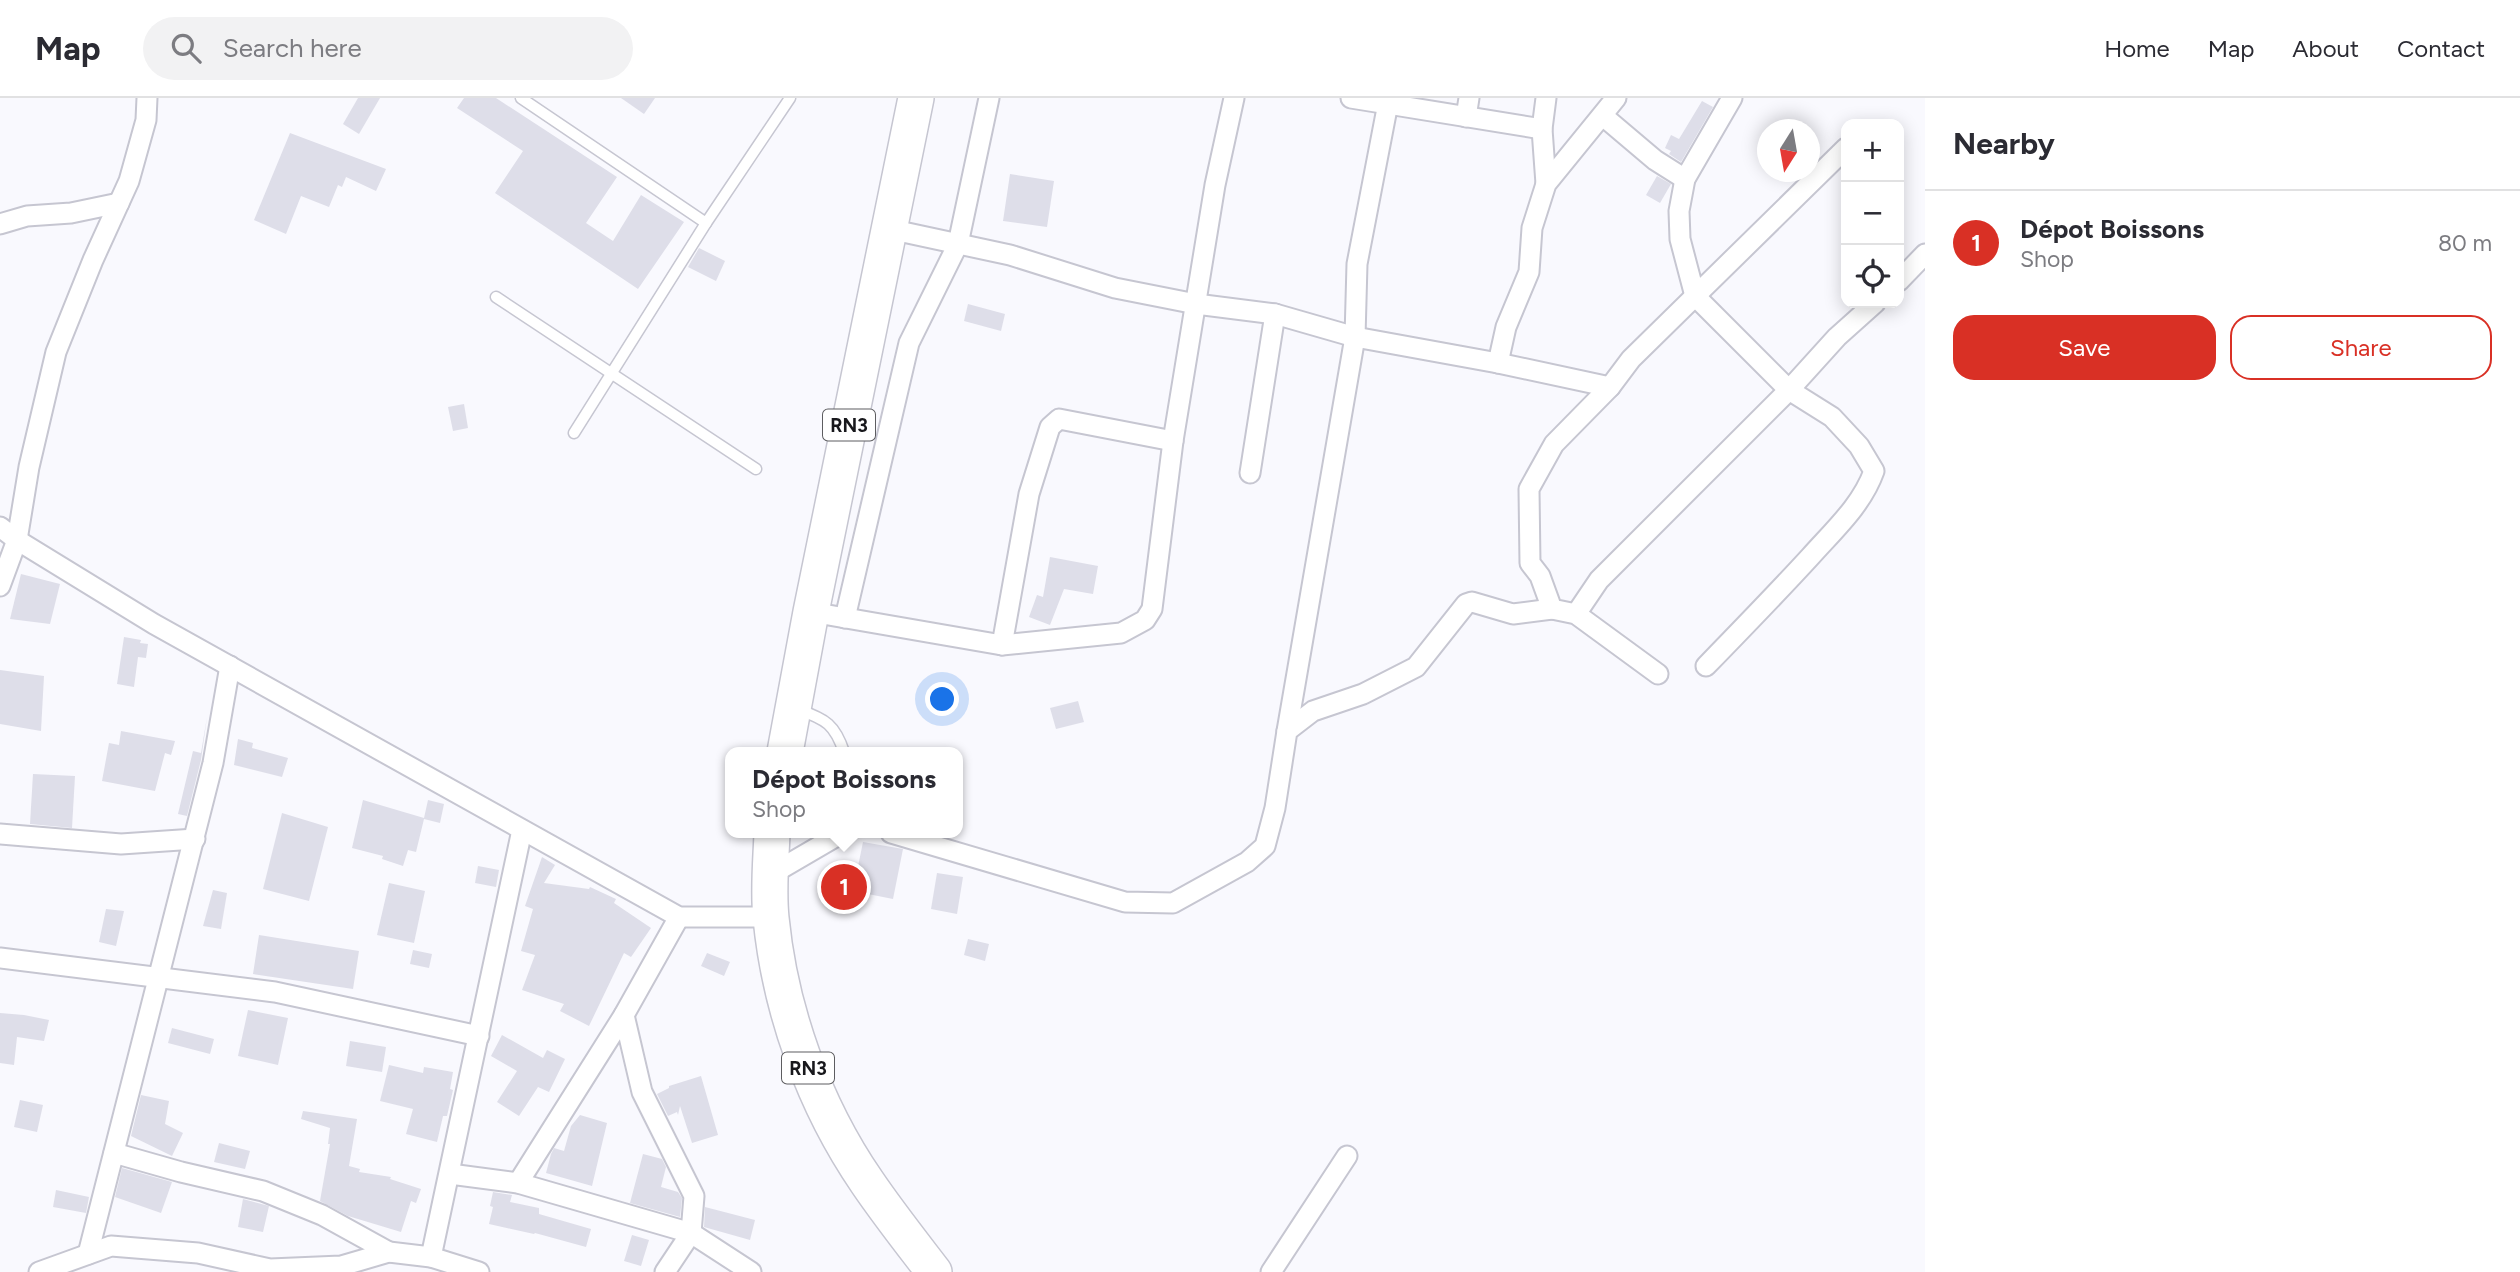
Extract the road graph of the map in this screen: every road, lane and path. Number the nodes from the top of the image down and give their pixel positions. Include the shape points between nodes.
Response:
1 (147, 98) edge
2 (520, 98) edge
3 (790, 98) edge
4 (916, 98) edge
5 (989, 98) edge
6 (1234, 98) edge
7 (1351, 98) edge
8 (1546, 98) edge
9 (1616, 98) edge
10 (1732, 98) edge
11 (1389, 101) edge
12 (1467, 107) edge
13 (1603, 116) junction
14 (1542, 129) junction
15 (1841, 153) edge
16 (1685, 179) junction
17 (1546, 184) junction
18 (119, 203) junction
19 (706, 223) junction
20 (0, 224) edge
21 (889, 229) junction
22 (958, 244) junction
23 (1925, 254) edge
24 (1904, 276) edge
25 (1695, 296) junction
26 (496, 297) dead end
27 (1196, 304) junction
28 (1869, 308) edge
29 (1275, 314) junction
30 (1355, 337) junction
31 (1498, 363) junction
32 (612, 373) junction
33 (1610, 387) junction
34 (1789, 390) junction
35 (574, 433) dead end
36 (1173, 441) junction
37 (756, 470) dead end
38 (1250, 473) dead end
39 (0, 527) edge
40 (17, 540) junction
41 (0, 586) edge
42 (1552, 609) junction
43 (810, 612) junction
44 (1576, 614) junction
45 (845, 618) junction
46 (1002, 645) junction
47 (230, 666) junction
48 (1706, 666) dead end
49 (1658, 674) dead end
50 (794, 709) junction
51 (1287, 730) junction
52 (786, 747) edge
53 (842, 747) edge
54 (522, 830) junction
55 (0, 834) edge
56 (772, 838) edge
57 (833, 838) edge
58 (914, 838) edge
59 (195, 839) junction
60 (770, 875) junction
61 (679, 917) junction
62 (771, 917) junction
63 (0, 958) edge
64 (159, 979) junction
65 (624, 1015) junction
66 (479, 1036) junction
67 (114, 1153) junction
68 (1347, 1156) dead end
69 (450, 1174) junction
70 (518, 1183) junction
71 (691, 1233) junction
72 (389, 1252) junction
73 (88, 1254) junction
74 (431, 1257) junction
75 (241, 1268) edge
76 (928, 1270) edge
77 (38, 1272) edge
78 (479, 1272) edge
79 (665, 1272) edge
80 (751, 1272) edge
81 (1271, 1272) edge

1 - 18 street via 146,120
2 - 19 lane
3 - 19 lane
4 - 21 highway, RN3
5 - 22 street
6 - 27 street
7 - 11 street
8 - 14 street
9 - 13 street
10 - 16 street
11 - 12 street
11 - 30 street via 1357,264
12 - 14 street
13 - 16 street
13 - 17 street
14 - 17 street
15 - 25 street
16 - 25 street via 1680,239
17 - 31 street via 1532,228 1529,272 1506,327
18 - 20 street
18 - 40 street via 56,352
19 - 32 lane
21 - 22 street
21 - 43 highway, RN3
22 - 27 street via 1115,288
22 - 45 street via 909,343
23 - 24 street
25 - 33 street via 1631,359
25 - 34 street
26 - 32 lane
27 - 29 street
27 - 36 street
28 - 34 street
29 - 30 street
29 - 38 street
30 - 31 street
30 - 51 street
31 - 33 street
32 - 35 lane
32 - 37 lane
33 - 42 street via 1554,444 1529,489 1530,563
34 - 44 street via 1599,580
34 - 48 street via 1832,417 1859,446 1874,471 1853,509
36 - 46 street via 1152,609 1145,620 1121,633
36 - 46 street via 1059,419 1050,427 1030,494
39 - 40 street
40 - 41 street
40 - 47 street
42 - 44 street
42 - 51 street via 1513,614 1466,604 1416,667 1363,694 1313,711
43 - 45 street
43 - 50 highway, RN3
44 - 49 street
45 - 46 street
47 - 54 street
47 - 59 street
50 - 52 highway, RN3
50 - 53 lane via 832,725
51 - 58 street via 1265,846 1247,862 1173,903 1125,902
54 - 61 street
54 - 66 street
55 - 59 street via 121,844
56 - 60 highway, RN3
57 - 60 street
59 - 64 street
60 - 62 highway, RN3
61 - 62 street
61 - 65 street
62 - 76 highway, RN3 via 790,1015 818,1092 866,1181
63 - 64 street
64 - 66 street via 275,992
64 - 67 street
65 - 70 street
65 - 71 street via 642,1092 694,1196
66 - 69 street
67 - 72 street via 263,1191 322,1215
67 - 73 street
68 - 81 street
69 - 70 street
69 - 74 street
70 - 71 street
71 - 79 street
71 - 80 street
72 - 74 street
72 - 75 street via 341,1266
73 - 75 street via 111,1246 198,1254
73 - 77 street
74 - 78 street

